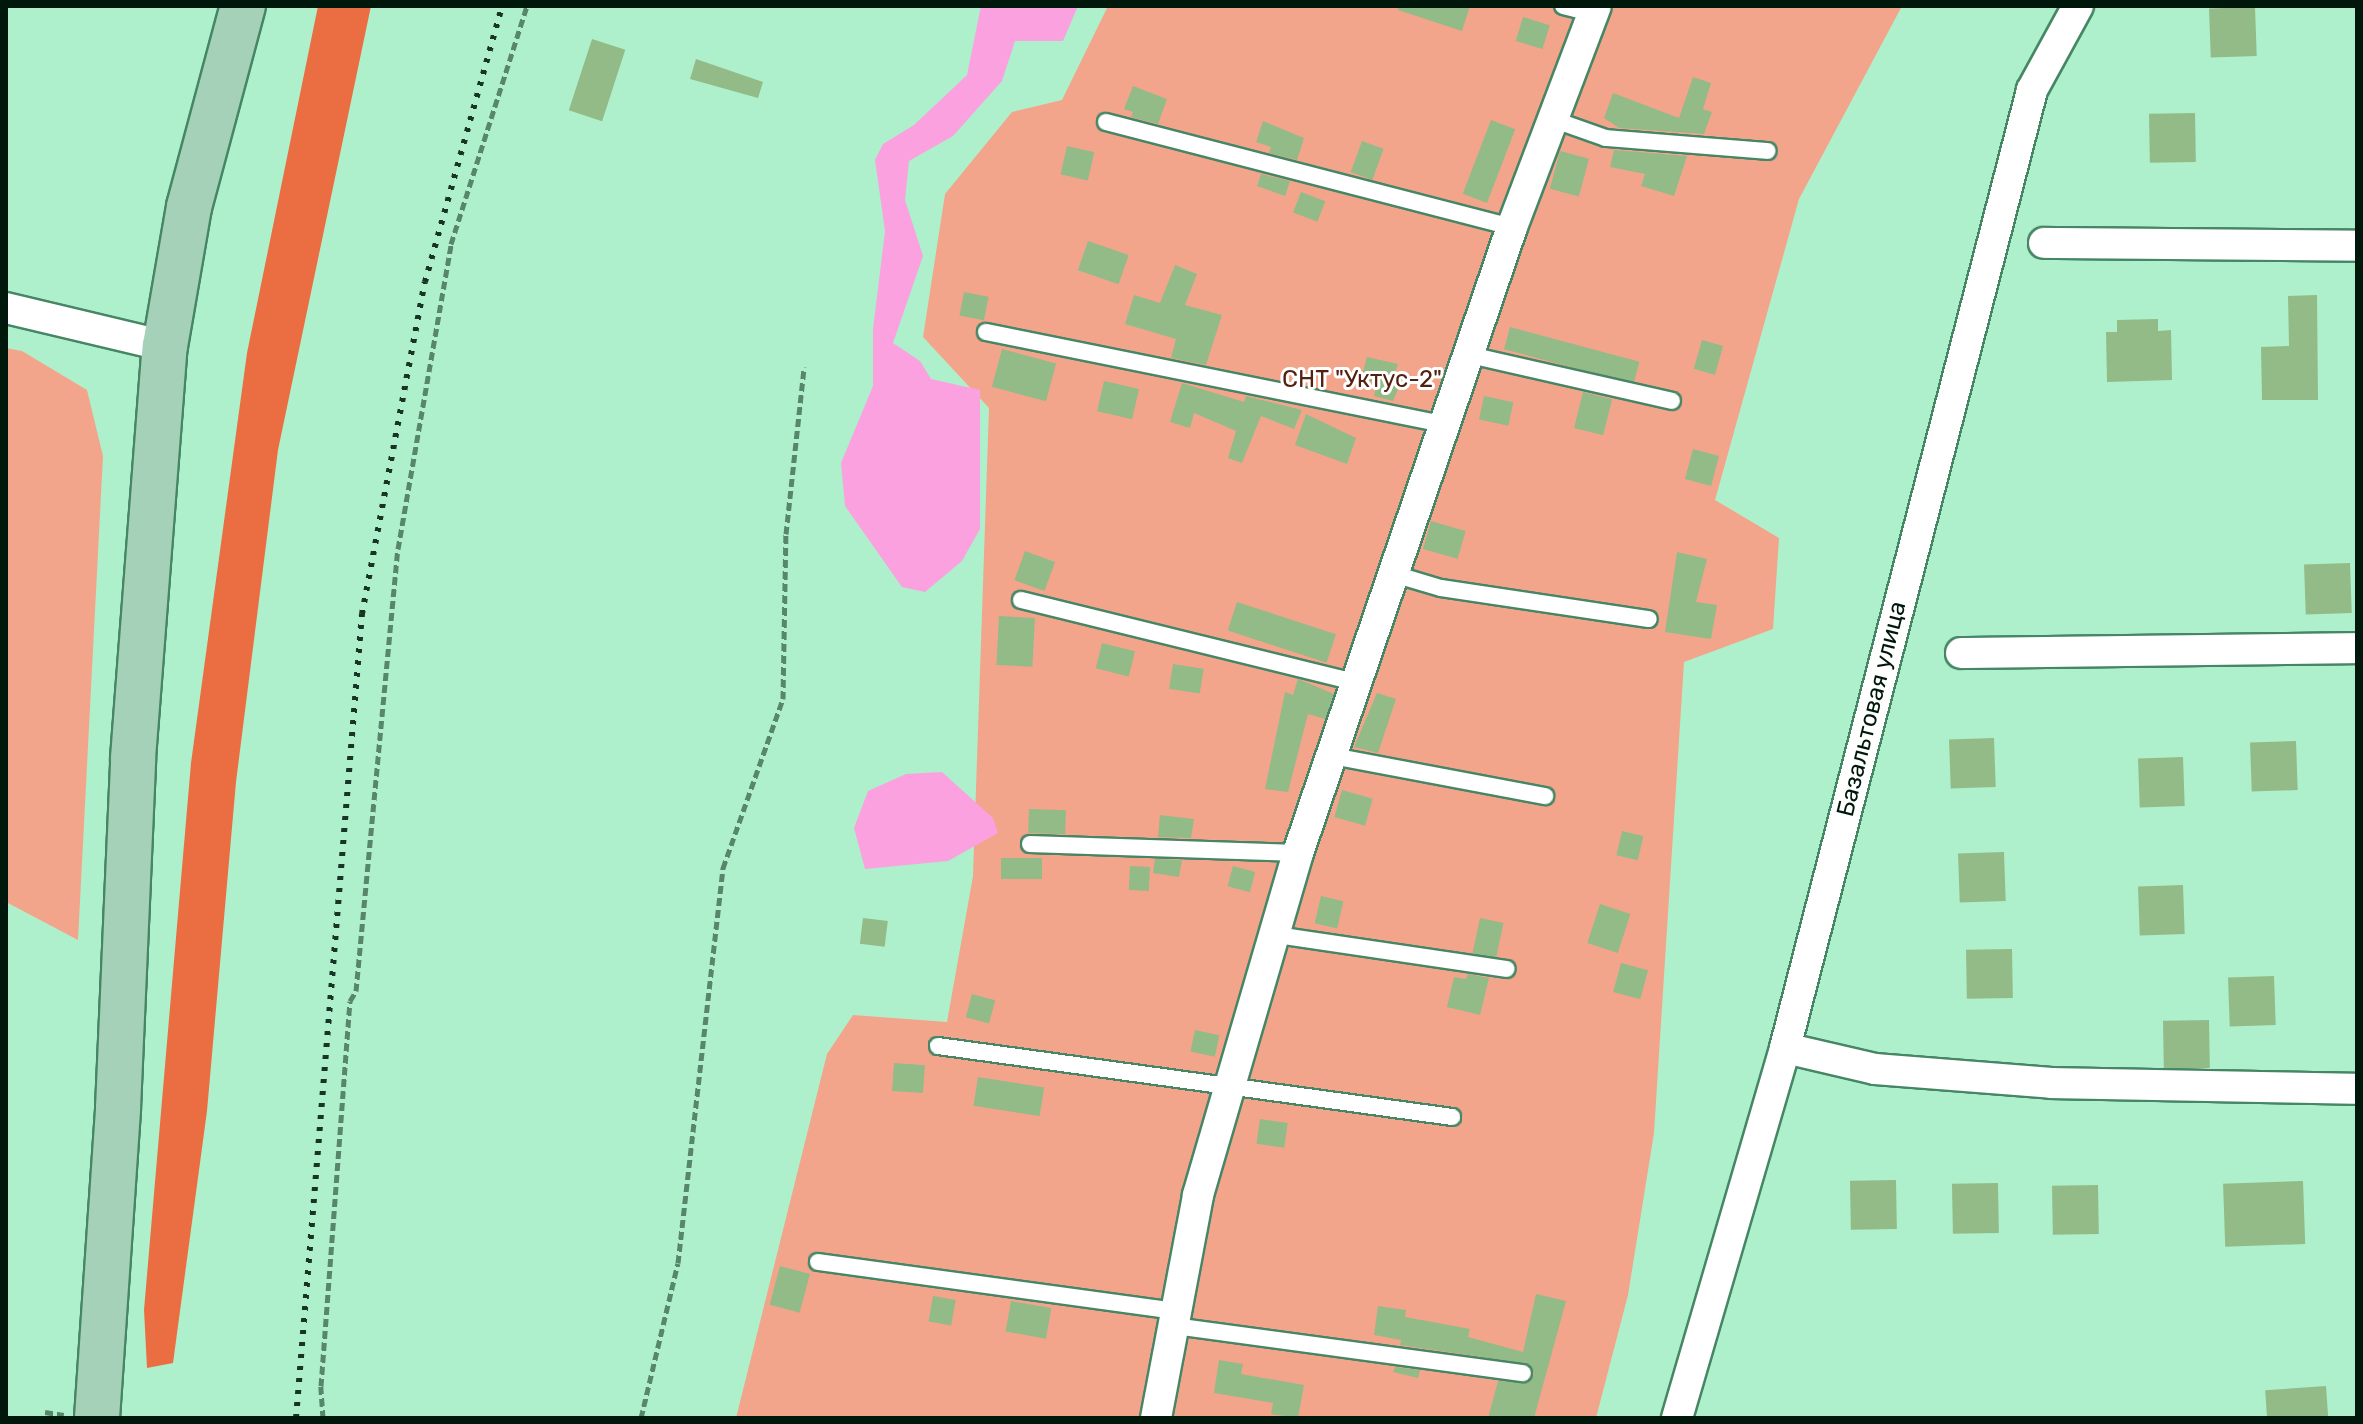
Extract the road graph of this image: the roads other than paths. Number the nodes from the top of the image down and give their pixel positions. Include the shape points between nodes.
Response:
1 (243, 6) edge
2 (2078, 6) edge
3 (1584, 8) edge
4 (1552, 119) junction
5 (1106, 122) dead end
6 (1767, 151) dead end
7 (1512, 227) junction
8 (2044, 243) dead end
9 (2357, 246) edge
10 (6, 308) edge
11 (986, 332) dead end
12 (165, 346) junction
13 (1470, 355) junction
14 (1672, 401) dead end
15 (1446, 425) junction
16 (1397, 575) junction
17 (1021, 600) dead end
18 (1649, 619) dead end
19 (2357, 648) edge
20 (1961, 653) dead end
21 (1356, 682) junction
22 (1333, 756) junction
23 (1545, 796) dead end
24 (1030, 844) dead end
25 (1298, 853) junction
26 (1277, 935) junction
27 (1506, 969) dead end
28 (938, 1046) dead end
29 (1785, 1048) junction
30 (1229, 1085) junction
31 (2357, 1089) edge
32 (1452, 1117) dead end
33 (818, 1262) dead end
34 (1175, 1318) junction
35 (1523, 1373) dead end
36 (97, 1418) edge
37 (1156, 1418) edge
38 (1677, 1418) edge

1 - 12 main road via 189,207
2 - 29 street, Базальтовая улица via 2032,90
3 - 4 street
4 - 6 lane via 1606,138
4 - 7 street
5 - 7 lane
7 - 13 street
8 - 9 street
10 - 12 street
11 - 15 lane
12 - 36 main road via 133,758 118,1108
13 - 14 lane
13 - 15 street
15 - 16 street
16 - 18 lane via 1441,588
16 - 21 street
17 - 21 lane
19 - 20 street
21 - 22 street
22 - 23 lane
22 - 25 street
24 - 25 lane
25 - 26 street
26 - 27 lane
26 - 30 street
28 - 30 lane
29 - 31 street via 1875,1069 2051,1083
29 - 38 street, Базальтовая улица
30 - 32 lane
30 - 34 street via 1198,1195
33 - 34 lane
34 - 35 lane
34 - 37 street

